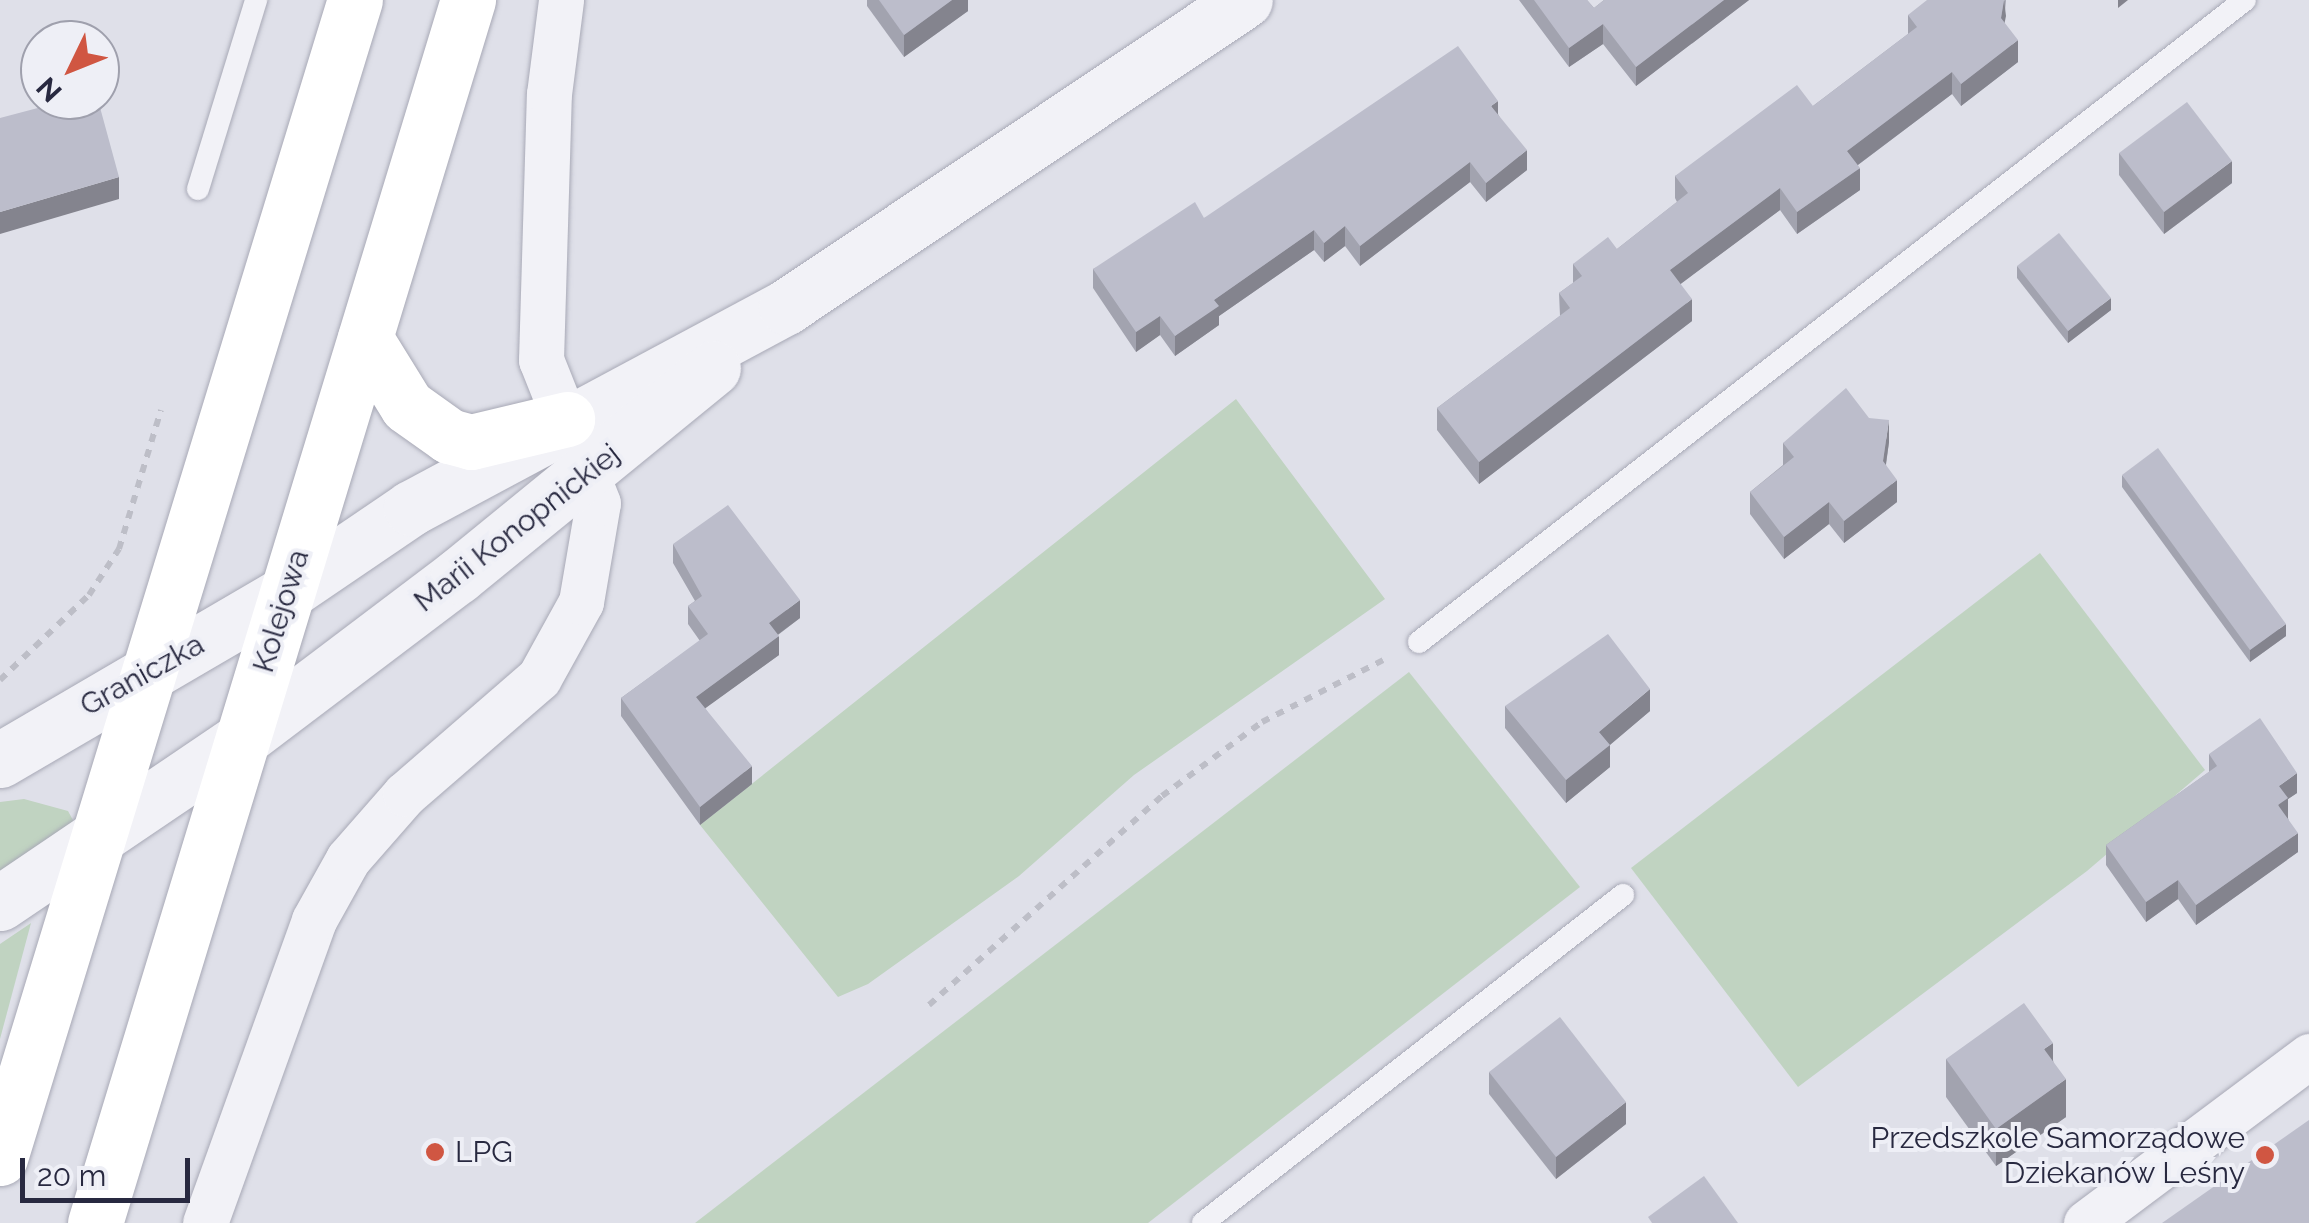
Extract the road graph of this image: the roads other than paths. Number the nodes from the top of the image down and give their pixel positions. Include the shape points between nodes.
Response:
1 (256, 0) edge
2 (355, 0) edge
3 (468, 0) edge
4 (560, 0) edge
5 (1246, 0) edge
6 (2245, 0) edge
7 (198, 189) dead end
8 (786, 306) junction
9 (364, 338) junction
10 (567, 418) junction
11 (589, 472) junction
12 (286, 592) junction
13 (1418, 642) road end
14 (147, 675) junction
15 (240, 740) junction
16 (0, 760) edge
17 (99, 838) junction
18 (1624, 895) dead end
19 (0, 902) edge
20 (2309, 1056) edge
21 (0, 1158) edge
22 (95, 1223) edge
23 (205, 1223) edge
24 (1203, 1223) edge
25 (2086, 1223) edge

1 - 7 lane
2 - 14 highway
3 - 9 highway, Kolejowa
4 - 10 street via 549,94 541,360
5 - 8 street, Marii Konopnickiej
6 - 13 lane
8 - 10 street, Marii Konopnickiej
8 - 11 street, Marii Konopnickiej
9 - 10 highway via 407,406 449,436 470,442
9 - 12 highway, Kolejowa
10 - 11 street
10 - 12 street, Marii Konopnickiej via 411,508
11 - 15 street, Marii Konopnickiej
11 - 23 street via 598,503 594,552 563,644 505,714 405,794 348,859 314,920
12 - 14 street, Graniczka
12 - 15 highway, Kolejowa
14 - 16 street, Graniczka
14 - 17 highway
15 - 17 street
15 - 22 highway, Kolejowa
17 - 19 street
17 - 21 highway
18 - 24 lane
20 - 25 street

